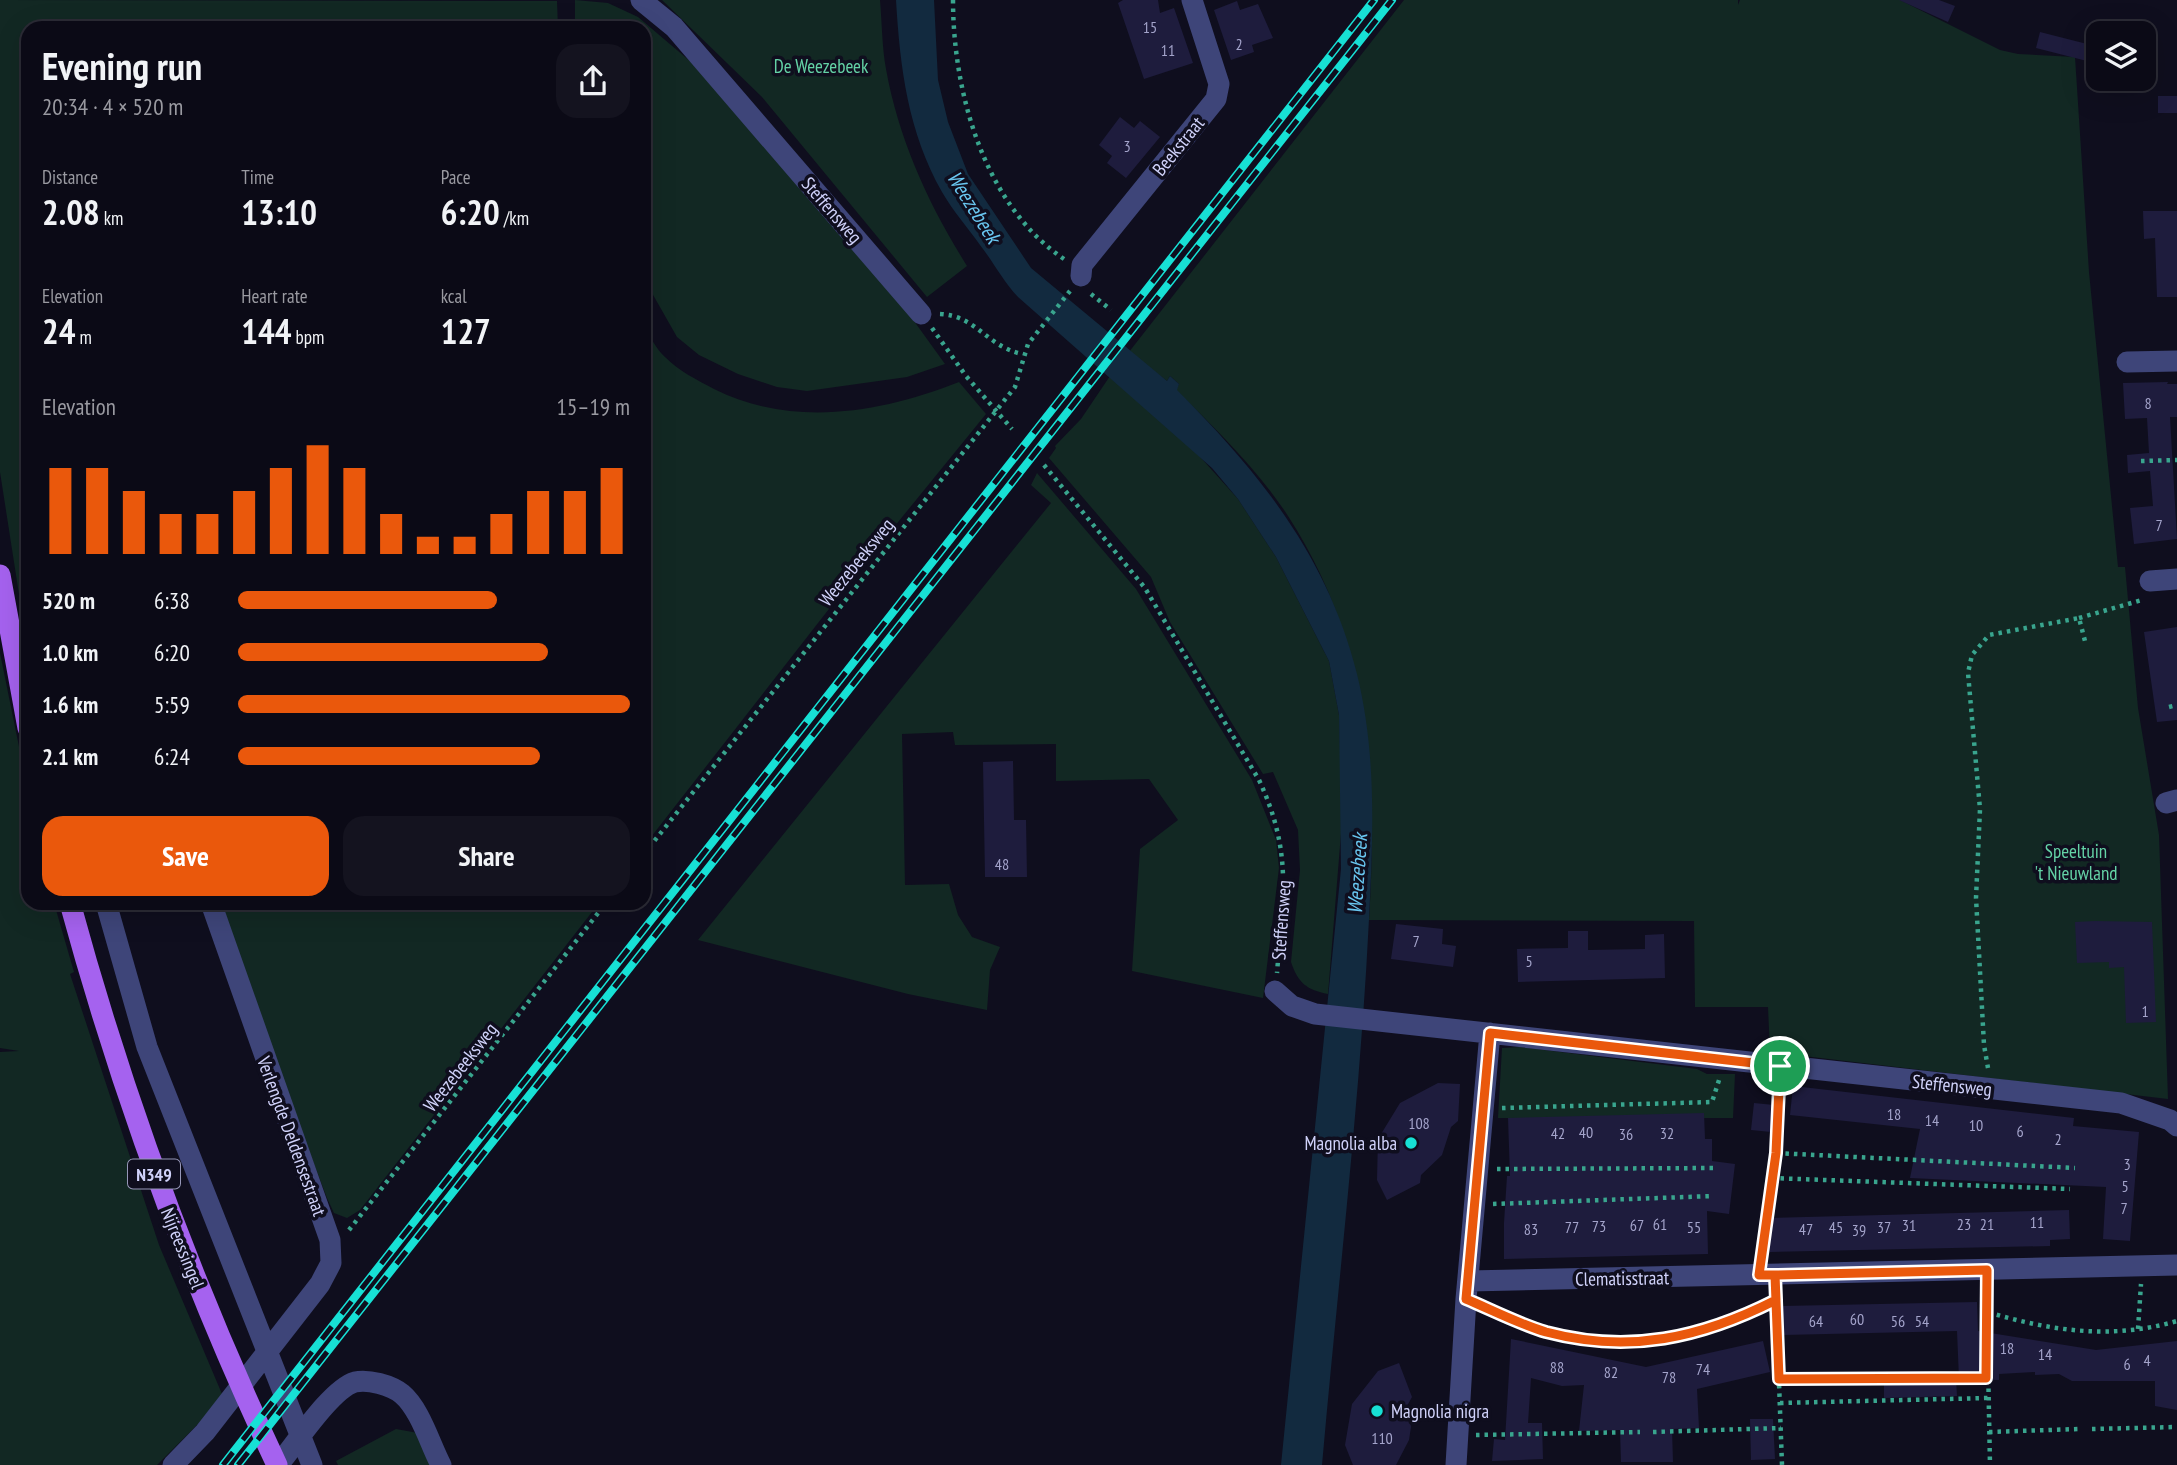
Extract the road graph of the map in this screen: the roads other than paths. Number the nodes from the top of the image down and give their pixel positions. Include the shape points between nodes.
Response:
1 (641, 0) edge
2 (1192, 0) edge
3 (1081, 282) road end
4 (922, 313) road end
5 (2177, 361) edge
6 (2127, 362) dead end
7 (0, 575) edge
8 (2177, 579) edge
9 (2150, 581) road end
10 (21, 690) edge
11 (72, 910) edge
12 (108, 910) edge
13 (213, 910) edge
14 (1275, 991) road end
15 (1490, 1033) junction
16 (2177, 1126) edge
17 (2177, 1265) edge
18 (1467, 1290) junction
19 (173, 1465) edge
20 (278, 1465) edge
21 (312, 1465) edge
22 (440, 1465) edge
23 (1456, 1465) edge

1 - 4 street, Steffensweg via 674,27
2 - 3 street, Beekstraat via 1219,84 1216,99 1082,265
5 - 6 street
7 - 10 main road
8 - 9 street
11 - 20 main road, Nijreessingel / N349 via 158,1186 226,1355
12 - 21 street via 147,1047
13 - 19 street, Verlengde Deldensestraat via 330,1240 331,1263 226,1405
14 - 15 street, Steffensweg via 1292,1006 1315,1014
15 - 16 street, Steffensweg via 2121,1103
15 - 18 street
17 - 18 street, Clematisstraat via 1767,1275
18 - 23 street
20 - 22 street via 338,1392 356,1382 378,1383 402,1394

